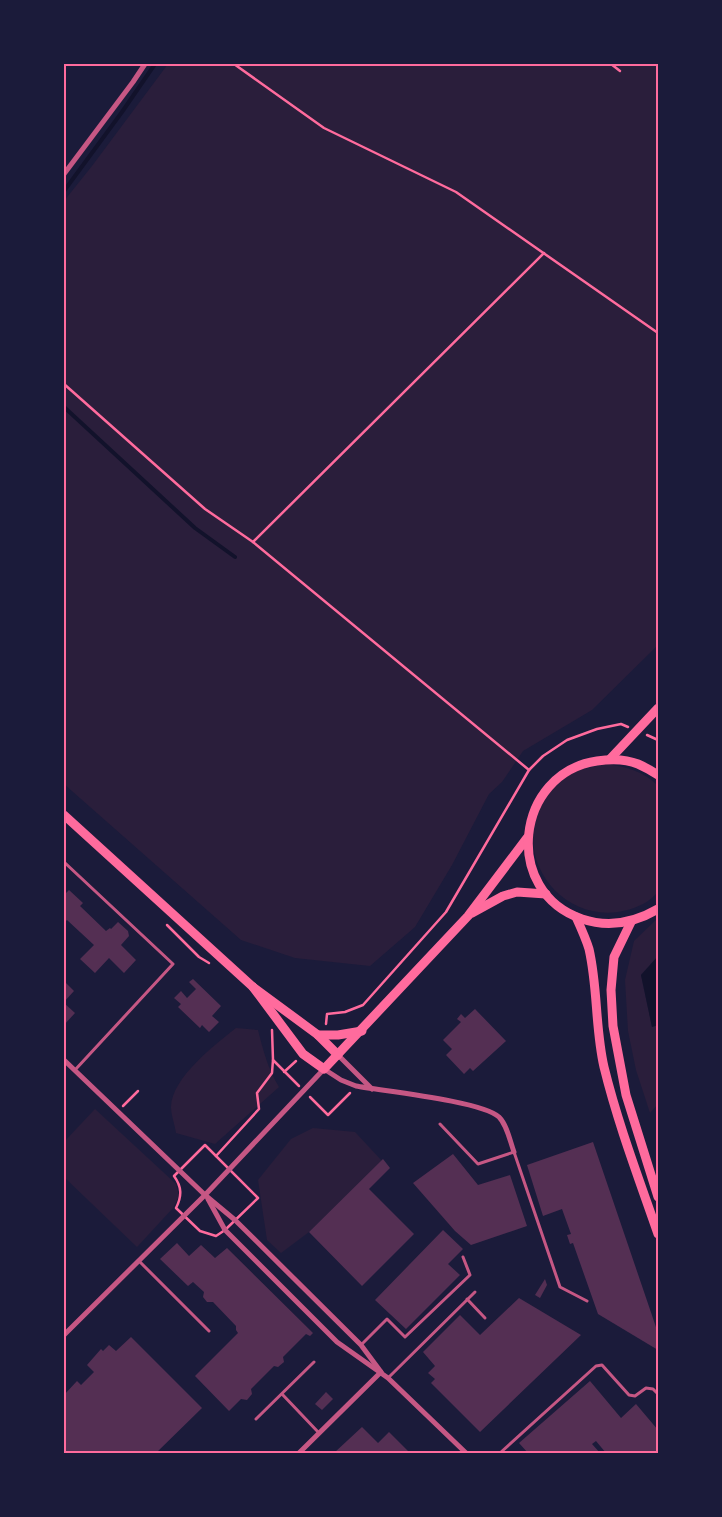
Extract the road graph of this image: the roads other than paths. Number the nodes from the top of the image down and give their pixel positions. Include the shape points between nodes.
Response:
1 (145, 64) edge
2 (64, 174) edge
3 (658, 708) edge
4 (610, 759) junction
5 (658, 775) edge
6 (64, 815) edge
7 (527, 838) junction
8 (64, 862) edge
9 (546, 894) junction
10 (658, 909) edge
11 (468, 916) junction
12 (576, 917) junction
13 (631, 922) junction
14 (253, 987) junction
15 (362, 1031) junction
16 (318, 1035) junction
17 (338, 1055) junction
18 (64, 1060) edge
19 (75, 1070) junction
20 (324, 1070) junction
21 (372, 1089) junction
22 (440, 1124) dead end
23 (514, 1152) junction
24 (205, 1194) junction
25 (658, 1197) edge
26 (658, 1234) edge
27 (463, 1257) dead end
28 (139, 1260) junction
29 (475, 1292) dead end
30 (467, 1299) junction
31 (587, 1301) dead end
32 (485, 1318) dead end
33 (209, 1331) dead end
34 (64, 1335) edge
35 (361, 1345) junction
36 (314, 1362) dead end
37 (381, 1372) junction
38 (388, 1378) junction
39 (282, 1394) junction
40 (658, 1394) edge
41 (256, 1420) dead end
42 (319, 1433) junction
43 (298, 1453) edge
44 (466, 1453) edge
45 (500, 1453) edge

1 - 2 street
3 - 4 main road
4 - 5 main road via 637,763
4 - 7 main road via 585,762 562,774 544,791 532,813
6 - 14 main road
7 - 9 main road via 535,877
7 - 11 main road
8 - 19 lane via 173,964
9 - 11 main road via 517,892 503,896
9 - 12 main road
10 - 13 main road
11 - 15 main road
12 - 13 main road via 604,924
12 - 26 main road via 591,962 604,1065
13 - 25 main road via 614,957 613,1026 626,1095
14 - 16 main road
14 - 20 main road via 303,1054
15 - 16 main road
15 - 17 main road
16 - 17 main road
17 - 20 main road
17 - 21 street
18 - 19 street
19 - 24 street
20 - 21 street via 356,1086
20 - 24 street
21 - 23 street via 460,1103 492,1112 501,1118
22 - 23 lane via 478,1164
23 - 31 lane via 560,1287
24 - 28 street
24 - 35 street
24 - 37 street via 225,1230 337,1342
27 - 35 lane via 470,1275 405,1337 387,1319
28 - 33 lane
28 - 34 street
29 - 30 lane
30 - 32 lane
30 - 38 lane
35 - 37 street
36 - 39 lane
37 - 38 street
37 - 42 street
38 - 44 street
39 - 41 lane
39 - 42 lane
40 - 45 lane via 646,1388 636,1396 629,1395 602,1365 596,1366
42 - 43 street

